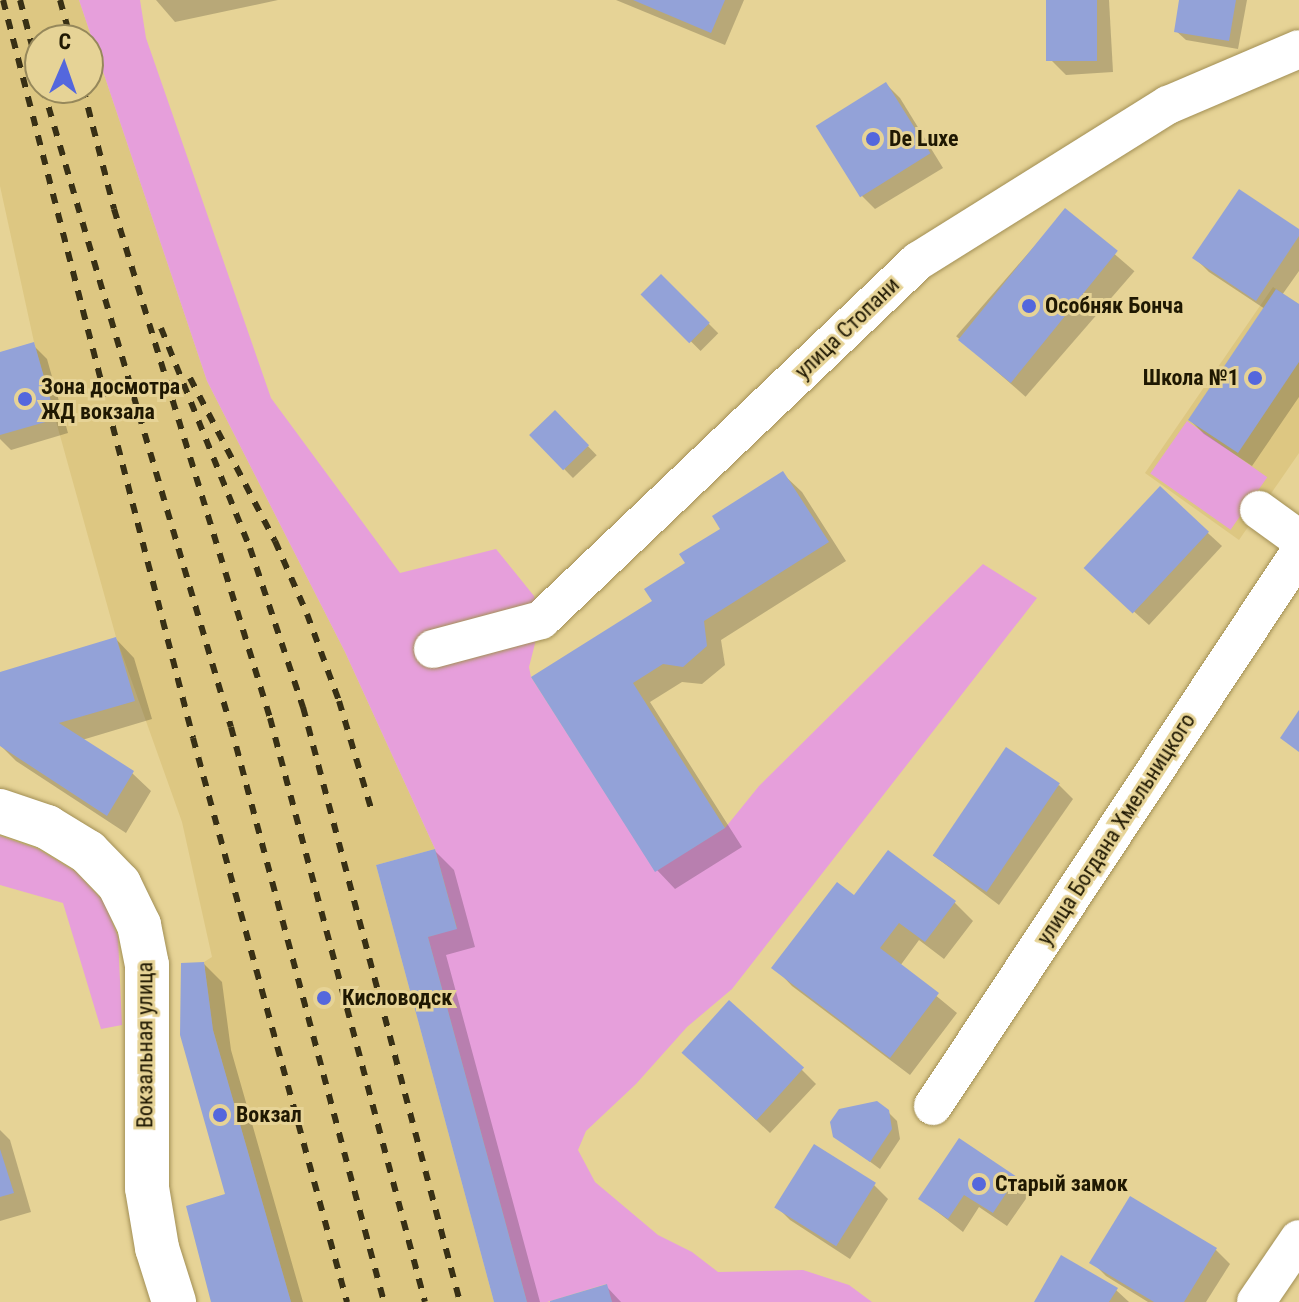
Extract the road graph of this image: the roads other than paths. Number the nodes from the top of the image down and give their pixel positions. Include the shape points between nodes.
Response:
1 (1299, 49) edge
2 (1259, 510) dead end
3 (1299, 539) edge
4 (1299, 553) edge
5 (433, 649) dead end
6 (0, 811) edge
7 (933, 1106) dead end
8 (1299, 1239) edge
9 (174, 1302) edge
10 (1256, 1302) edge

1 - 5 street, улица Стопани via 1168,105 918,261 541,620
2 - 3 street
4 - 7 street, улица Богдана Хмельницкого
6 - 9 main road, Вокзальная улица via 47,827 88,852 119,884 139,925 147,965 147,1188 157,1248
8 - 10 street

